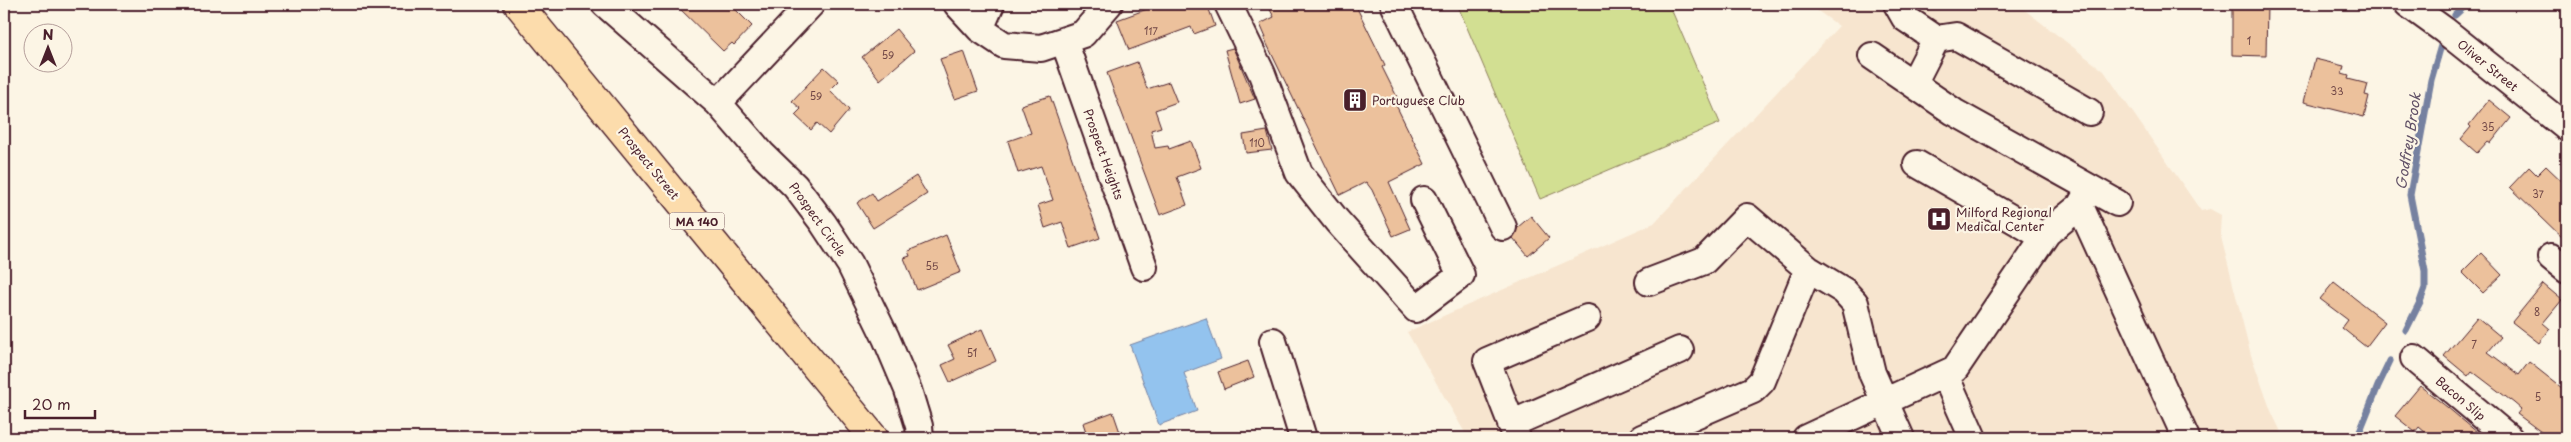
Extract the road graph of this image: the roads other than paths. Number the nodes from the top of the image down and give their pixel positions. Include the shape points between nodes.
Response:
1 (518, 4) edge
2 (605, 4) edge
3 (811, 4) edge
4 (957, 4) edge
5 (991, 4) edge
6 (1109, 4) edge
7 (1228, 4) edge
8 (1394, 4) edge
9 (1897, 4) edge
10 (2408, 4) edge
11 (980, 28) junction
12 (1936, 39) junction
13 (1064, 41) junction
14 (1872, 56) dead end
15 (1913, 84) junction
16 (718, 103) junction
17 (2089, 112) dead end
18 (2567, 128) edge
19 (1917, 164) dead end
20 (2085, 197) junction
21 (1424, 200) dead end
22 (2117, 203) dead end
23 (1503, 227) dead end
24 (2044, 237) junction
25 (1144, 267) dead end
26 (1808, 268) junction
27 (1649, 282) dead end
28 (1587, 318) dead end
29 (1273, 341) dead end
30 (1680, 350) dead end
31 (2414, 358) dead end
32 (1945, 375) junction
33 (1884, 402) junction
34 (1514, 431) edge
35 (874, 438) edge
36 (920, 438) edge
37 (1303, 438) edge
38 (1642, 438) edge
39 (1806, 438) edge
40 (1901, 438) edge
41 (1973, 438) edge
42 (2186, 438) edge
43 (2509, 438) edge

1 - 35 main road, Prospect Street / MA 140
2 - 16 street, Prospect Circle
3 - 16 street
4 - 11 street
5 - 11 street
6 - 13 street via 1083,34
7 - 21 street via 1262,74 1299,172 1337,221 1416,309 1461,275
8 - 23 street
9 - 12 street via 1904,18
10 - 18 street, Oliver Street
11 - 13 street via 1004,45 1041,48
12 - 15 street
12 - 17 street via 1956,36
13 - 25 street, Prospect Heights
14 - 15 street
15 - 20 street
16 - 36 street, Prospect Circle via 795,186 850,264 908,390
19 - 24 street
20 - 22 street
20 - 24 street
20 - 42 street
24 - 32 street via 1955,369
26 - 27 street via 1747,217 1704,261
26 - 33 street via 1844,291 1855,303 1872,373
26 - 38 street via 1762,381 1753,390
28 - 34 street via 1487,361
29 - 37 street
30 - 34 street
31 - 43 street, Bacon Slip
32 - 33 street
32 - 41 street
33 - 39 street
33 - 40 street

